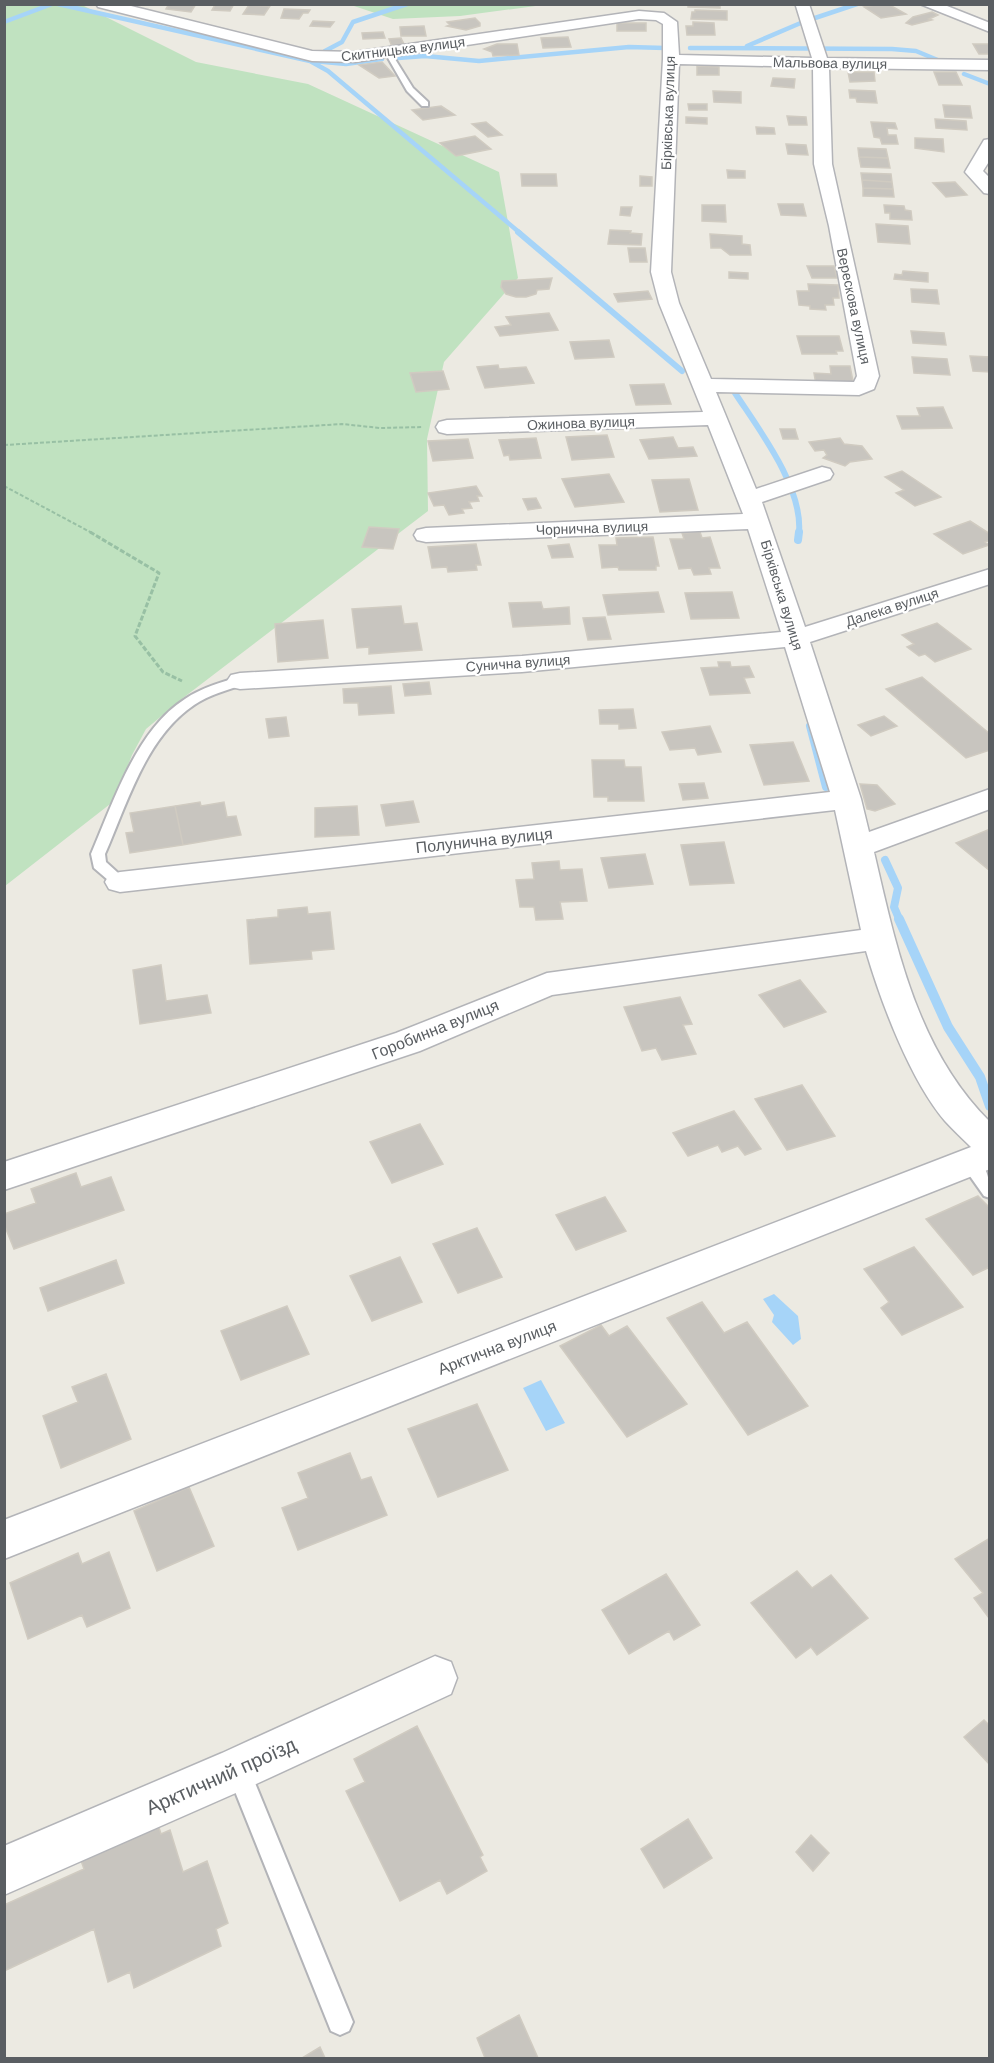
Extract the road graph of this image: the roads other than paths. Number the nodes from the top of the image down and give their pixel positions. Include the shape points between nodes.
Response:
1 (103, 4) edge
2 (927, 4) edge
3 (806, 16) dead end
4 (670, 22) joint
5 (990, 28) edge
6 (387, 53) junction
7 (671, 59) junction
8 (821, 63) junction
9 (990, 65) edge
10 (425, 104) dead end
11 (990, 144) edge
12 (990, 189) edge
13 (701, 385) junction
14 (715, 418) junction
15 (447, 427) road end
16 (822, 474) dead end
17 (754, 510) junction
18 (426, 535) dead end
19 (990, 576) edge
20 (795, 638) junction
21 (240, 681) joint
22 (990, 798) edge
23 (847, 799) junction
24 (858, 847) junction
25 (120, 882) joint
26 (878, 938) junction
27 (984, 1163) edge
28 (4, 1176) edge
29 (4, 1540) edge
30 (435, 1678) dead end
31 (238, 1769) junction
32 (4, 1871) edge
33 (340, 2022) dead end

1 - 6 street, Скитницька вулиця via 312,56 346,58
2 - 5 street
3 - 8 street
4 - 6 street, Скитницька вулиця via 650,15 621,16
4 - 7 street, Бірківська вулиця
6 - 10 lane via 410,89
7 - 8 street, Мальвова вулиця
7 - 13 street, Бірківська вулиця via 661,272
8 - 9 street, Мальвова вулиця
8 - 13 street, Верескова вулиця via 823,164 867,366 866,384 859,389
11 - 12 street via 974,172
13 - 14 street, Бірківська вулиця
14 - 15 street, Ожинова вулиця
14 - 17 street, Бірківська вулиця
16 - 17 street, Чорнична вулиця via 788,485
17 - 18 street, Чорнична вулиця
17 - 20 street, Бірківська вулиця
19 - 20 street, Далека вулиця
20 - 21 street, Сунична вулиця via 522,664
20 - 23 street, Бірківська вулиця
21 - 25 lane via 205,693 182,707 160,729 128,785 98,854 99,864
22 - 24 street
23 - 24 street, Бірківська вулиця
23 - 25 street, Полунична вулиця
24 - 26 street, Бірківська вулиця
26 - 27 street, Бірківська вулиця via 896,998 933,1075
26 - 28 street, Горобинна вулиця via 547,984 408,1042
27 - 29 street, Арктична вулиця
30 - 31 street, Арктичний проїзд
31 - 32 street, Арктичний проїзд
31 - 33 lane

